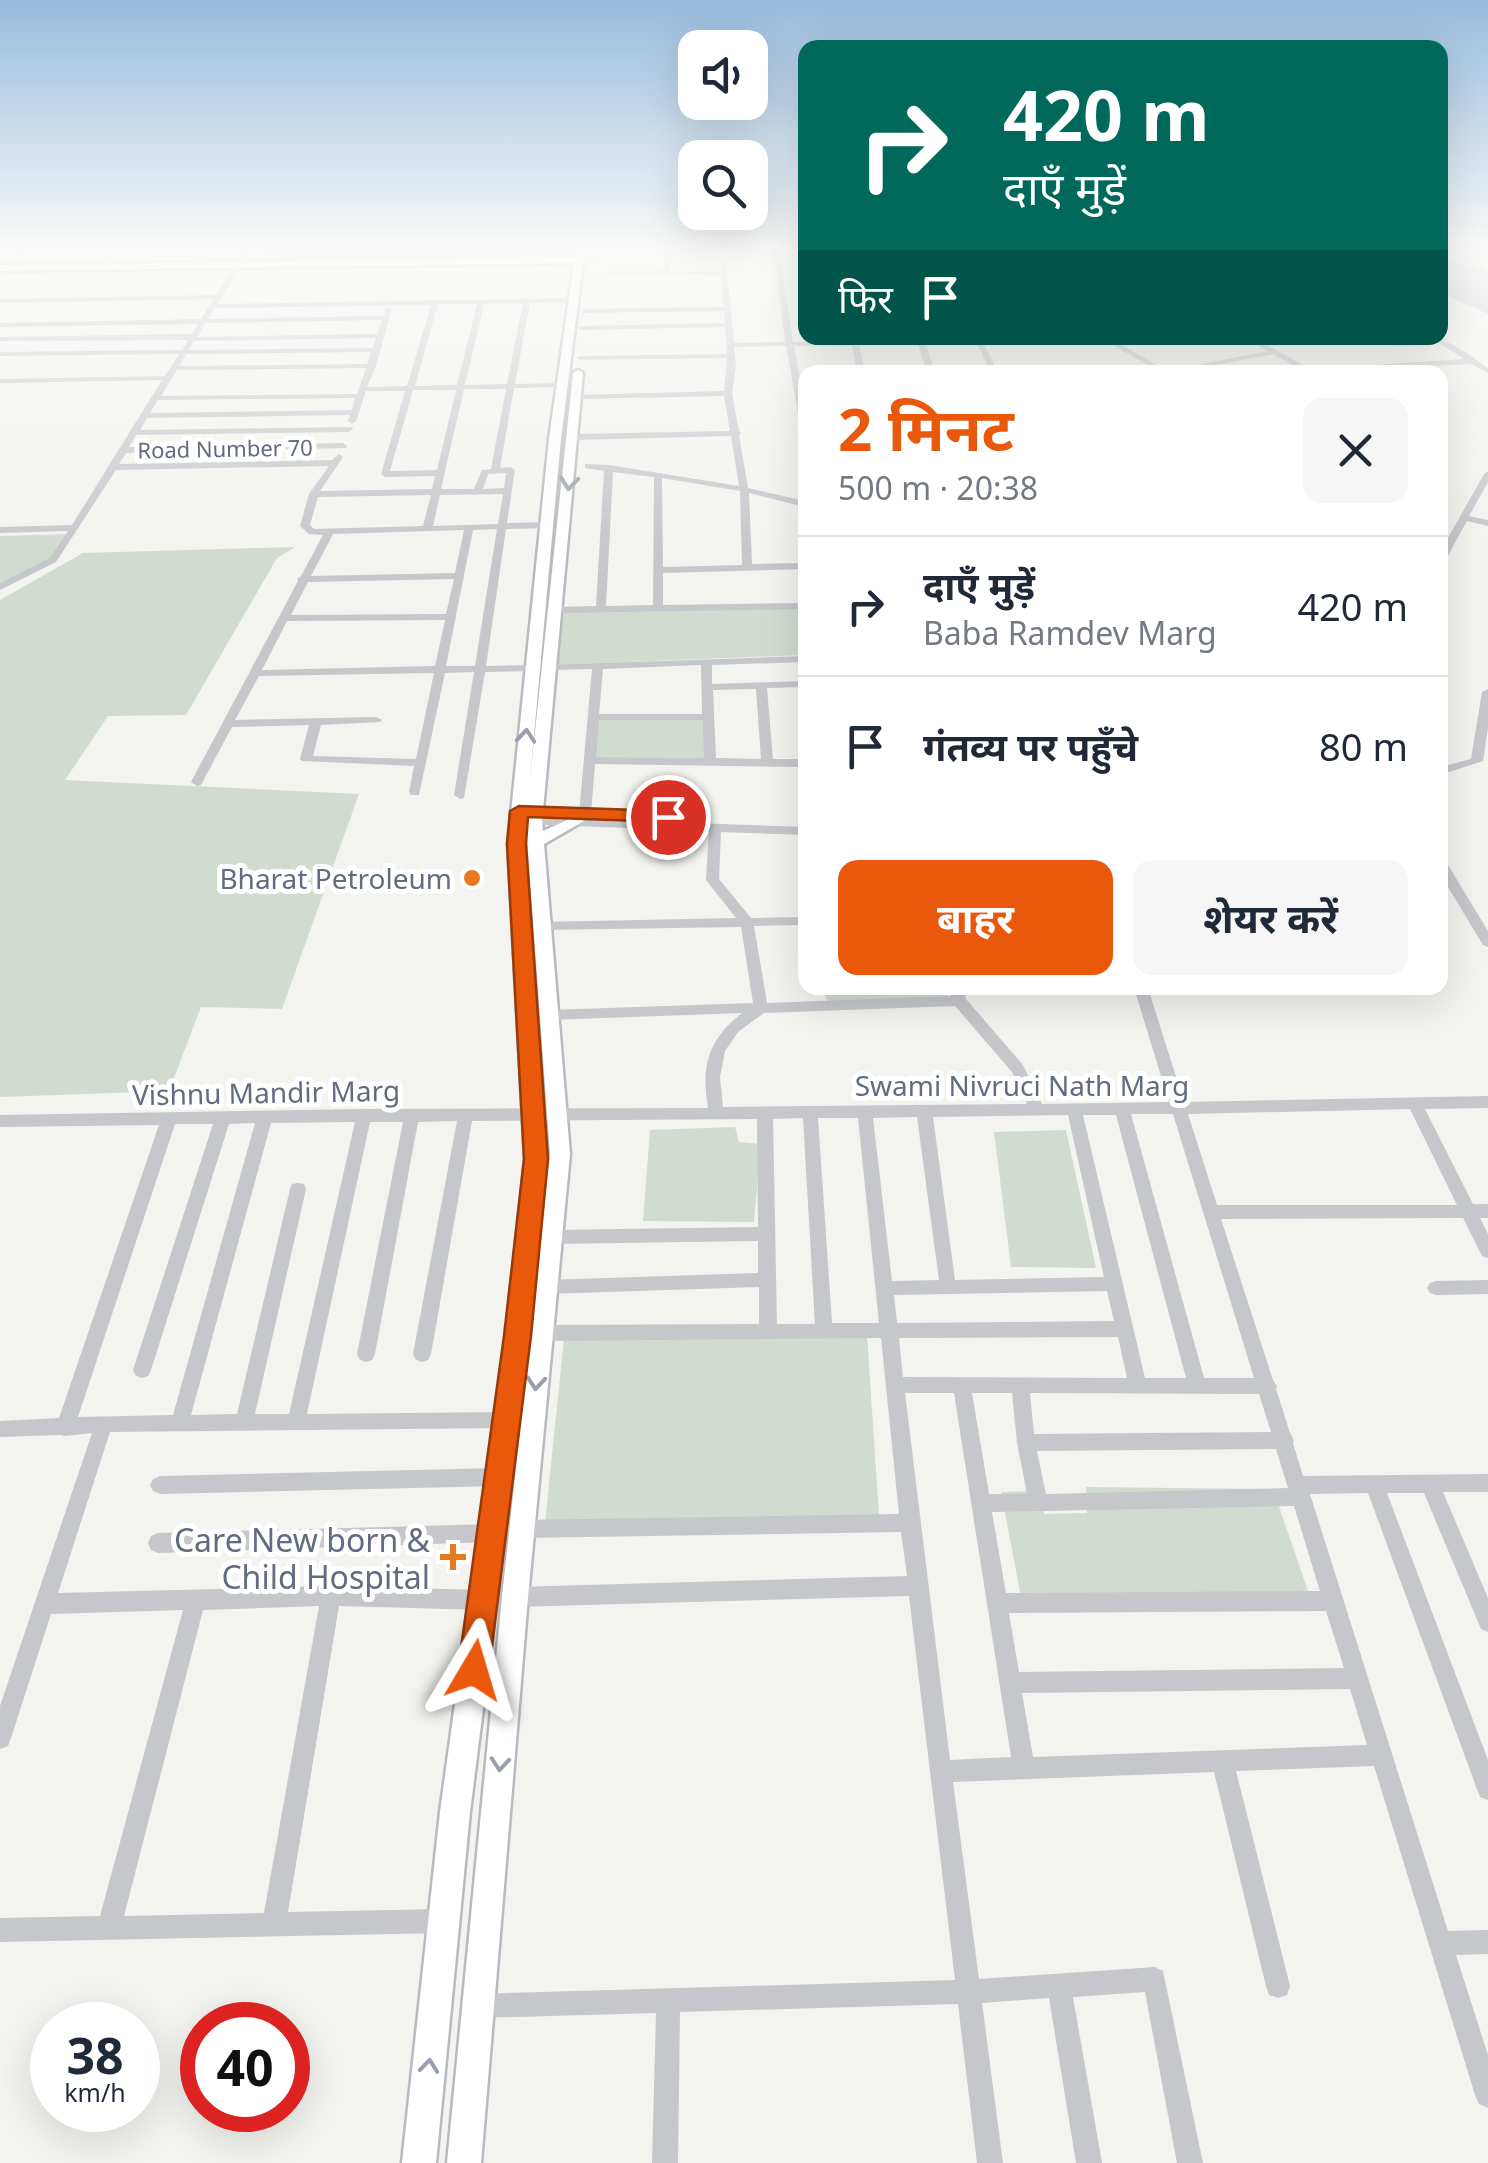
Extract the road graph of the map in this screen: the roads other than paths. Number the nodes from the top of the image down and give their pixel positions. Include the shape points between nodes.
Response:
1 (186, 348) edge
2 (422, 348) edge
3 (471, 348) edge
4 (519, 348) edge
5 (572, 348) edge
6 (581, 348) edge
7 (623, 348) edge
8 (731, 348) edge
9 (757, 348) edge
10 (792, 348) edge
11 (1123, 348) edge
12 (1267, 348) edge
13 (1451, 348) edge
14 (377, 350) joint
15 (731, 351) junction
16 (183, 352) junction
17 (1274, 352) junction
18 (0, 354) edge
19 (580, 358) junction
20 (623, 358) junction
21 (1474, 361) junction
22 (1155, 365) edge
23 (1214, 365) edge
24 (1297, 365) edge
25 (1414, 365) edge
26 (372, 366) junction
27 (174, 368) junction
28 (1488, 371) edge
29 (167, 378) junction
30 (0, 382) edge
31 (564, 385) junction
32 (513, 386) junction
33 (798, 387) edge
34 (410, 388) junction
35 (462, 388) junction
36 (363, 392) junction
37 (728, 393) junction
38 (576, 397) junction
39 (156, 398) junction
40 (355, 412) junction
41 (144, 416) junction
42 (349, 429) junction
43 (133, 433) junction
44 (737, 433) junction
45 (574, 437) junction
46 (342, 446) junction
47 (123, 450) junction
48 (337, 463) junction
49 (588, 466) dead end
50 (112, 467) junction
51 (609, 468) junction
52 (495, 469) junction
53 (441, 473) junction
54 (1488, 474) edge
55 (658, 476) junction
56 (744, 489) junction
57 (509, 491) junction
58 (477, 492) junction
59 (436, 493) junction
60 (314, 494) junction
61 (798, 502) edge
62 (1465, 518) junction
63 (1488, 523) edge
64 (548, 524) junction
65 (76, 526) junction
66 (504, 526) junction
67 (1, 528) edge
68 (469, 528) junction
69 (427, 529) junction
70 (330, 531) junction
71 (1448, 541) edge
72 (798, 566) edge
73 (747, 568) junction
74 (658, 570) junction
75 (456, 576) junction
76 (302, 578) junction
77 (0, 587) edge
78 (798, 606) edge
79 (658, 608) junction
80 (601, 609) junction
81 (556, 610) junction
82 (449, 617) junction
83 (282, 618) junction
84 (798, 658) edge
85 (706, 662) junction
86 (598, 666) junction
87 (482, 668) junction
88 (540, 668) junction
89 (440, 669) junction
90 (254, 673) junction
91 (798, 684) edge
92 (761, 685) junction
93 (707, 688) junction
94 (1488, 692) edge
95 (708, 716) junction
96 (593, 717) junction
97 (376, 720) dead end
98 (316, 722) junction
99 (228, 724) junction
100 (590, 760) junction
101 (421, 762) junction
102 (710, 762) junction
103 (768, 762) junction
104 (798, 763) edge
105 (1448, 769) edge
106 (197, 782) dead end
107 (415, 792) dead end
108 (460, 795) dead end
109 (526, 816) junction
110 (581, 818) junction
111 (798, 823) edge
112 (714, 828) junction
113 (798, 831) edge
114 (536, 842) junction
115 (1448, 876) edge
116 (798, 920) edge
117 (747, 922) junction
118 (542, 926) junction
119 (1488, 942) edge
120 (944, 995) edge
121 (959, 995) edge
122 (1144, 995) edge
123 (761, 1008) junction
124 (549, 1015) junction
125 (1488, 1102) edge
126 (1414, 1104) junction
127 (924, 1110) junction
128 (1037, 1110) junction
129 (1074, 1110) junction
130 (1122, 1110) junction
131 (1182, 1110) junction
132 (765, 1111) junction
133 (810, 1111) junction
134 (864, 1111) junction
135 (545, 1112) junction
136 (716, 1112) junction
137 (466, 1114) junction
138 (412, 1115) junction
139 (364, 1116) junction
140 (265, 1117) junction
141 (168, 1118) junction
142 (224, 1118) junction
143 (4, 1120) edge
144 (0, 1140) edge
145 (298, 1189) dead end
146 (1468, 1211) junction
147 (1488, 1211) edge
148 (1214, 1212) junction
149 (766, 1232) junction
150 (551, 1237) junction
151 (1488, 1251) edge
152 (767, 1280) junction
153 (1114, 1284) junction
154 (546, 1286) junction
155 (948, 1287) junction
156 (1488, 1287) edge
157 (884, 1288) junction
158 (1436, 1288) dead end
159 (1124, 1329) junction
160 (768, 1330) junction
161 (824, 1331) junction
162 (889, 1332) junction
163 (541, 1333) junction
164 (366, 1354) dead end
165 (422, 1354) dead end
166 (142, 1370) dead end
167 (894, 1385) junction
168 (1138, 1386) junction
169 (1196, 1386) junction
170 (1268, 1386) junction
171 (962, 1387) junction
172 (1020, 1387) junction
173 (506, 1420) junction
174 (296, 1422) junction
175 (244, 1423) junction
176 (104, 1424) junction
177 (179, 1425) junction
178 (64, 1428) junction
179 (0, 1430) edge
180 (1285, 1440) junction
181 (1026, 1444) junction
182 (499, 1477) junction
183 (1488, 1483) edge
184 (1374, 1484) junction
185 (1430, 1484) junction
186 (160, 1485) dead end
187 (1301, 1491) junction
188 (1038, 1502) junction
189 (981, 1504) junction
190 (910, 1523) junction
191 (522, 1529) junction
192 (492, 1533) junction
193 (158, 1543) dead end
194 (918, 1586) junction
195 (331, 1596) junction
196 (196, 1598) junction
197 (515, 1598) junction
198 (483, 1600) junction
199 (1334, 1601) junction
200 (997, 1603) junction
201 (44, 1604) junction
202 (1488, 1622) edge
203 (1358, 1678) junction
204 (1010, 1682) junction
205 (0, 1738) edge
206 (1382, 1755) junction
207 (1222, 1761) junction
208 (1024, 1768) junction
209 (941, 1771) junction
210 (1488, 1789) edge
211 (444, 1921) junction
212 (274, 1924) junction
213 (110, 1927) junction
214 (0, 1930) edge
215 (1488, 1942) edge
216 (1441, 1943) junction
217 (1059, 1986) junction
218 (1278, 1986) dead end
219 (969, 1992) junction
220 (668, 2000) junction
221 (478, 2006) junction
222 (1479, 2033) edge
223 (1488, 2095) edge
224 (420, 2163) edge
225 (464, 2163) edge
226 (665, 2163) edge
227 (990, 2163) edge
228 (1089, 2163) edge
229 (1190, 2163) edge

1 - 16 street
2 - 34 street
3 - 35 street
4 - 32 street
5 - 31 street
6 - 19 street
7 - 20 street
8 - 15 street
9 - 15 street
10 - 33 street
11 - 22 street
12 - 17 street
13 - 21 street
14 - 16 street
14 - 26 street
15 - 20 street
15 - 37 street
16 - 18 street
16 - 27 street
17 - 23 street
17 - 24 street
19 - 20 street
19 - 38 street
21 - 25 street
21 - 28 street
26 - 27 street
26 - 36 street
27 - 29 street
29 - 30 street
29 - 39 street
31 - 32 street
31 - 64 street
32 - 35 street
32 - 52 street
34 - 35 street
34 - 36 street
34 - 53 street via 386,475
35 - 53 street
36 - 39 street
36 - 40 street
37 - 38 street
37 - 44 street
38 - 45 street
39 - 41 street
40 - 41 street
40 - 42 street
41 - 43 street
42 - 43 street
42 - 46 street
43 - 47 street
44 - 45 street
44 - 56 street
45 -> 81 street
46 - 47 street
46 - 48 street
47 - 50 street
48 - 50 street, Road Number 70
48 - 60 street
49 - 51 street
50 - 65 street
51 - 55 street
51 - 80 street
52 - 57 street via 511,470
52 - 58 street via 484,472
53 - 59 street
54 - 62 street
55 - 56 street
55 - 74 street
56 - 61 street
56 - 73 street
57 - 58 street
57 - 66 street
58 - 59 street
59 - 60 street
59 - 69 street
60 - 70 street via 306,529
62 - 63 street
62 - 71 street
64 - 66 street
64 - 88 street
65 - 67 street
65 - 77 street via 53,560
66 - 68 street
66 - 87 street
68 - 69 street
68 - 75 street
69 - 70 street
70 - 76 street
72 - 73 street
73 - 74 street
74 - 79 street
75 - 76 street
75 - 82 street
76 - 83 street
78 - 79 street
79 - 80 street
80 - 81 street
81 - 88 street
82 - 83 street
82 - 89 street
83 - 90 street
84 - 85 street
85 - 86 street
85 - 93 street
86 - 88 street
86 - 96 street
87 - 88 street
87 - 89 street
87 - 108 street
88 - 109 street
89 - 90 street
89 - 101 street
90 - 99 street
91 - 92 street
92 - 93 street
92 - 103 street
93 - 95 street
94 - 105 street via 1477,761
95 - 96 street
95 - 102 street
96 - 100 street
97 - 98 street
98 - 99 street
98 - 101 street via 306,759
99 - 106 street
100 - 102 street
100 - 110 street
101 - 107 street
102 - 103 street
103 - 104 street
109 - 110 street
109 - 114 street
109 - 135 street
110 - 111 street
110 - 112 street
110 - 114 street
112 - 113 street
112 - 117 street via 712,880
114 - 118 street
115 - 119 street
116 - 117 street
117 - 118 street
117 - 123 street
118 - 124 street
120 - 123 street
121 - 128 street via 1018,1069
122 - 131 street
123 - 124 street
123 - 136 street via 737,1022 714,1055
124 - 135 street
125 - 126 street, Swami Nivruci Nath Marg
126 - 131 street, Swami Nivruci Nath Marg
126 - 146 street
127 - 128 street, Swami Nivruci Nath Marg
127 - 134 street, Swami Nivruci Nath Marg
127 - 155 street
128 - 129 street, Swami Nivruci Nath Marg
129 - 130 street, Swami Nivruci Nath Marg
129 - 153 street
130 - 131 street, Swami Nivruci Nath Marg
130 - 169 street
131 - 148 street
132 - 133 street, Swami Nivruci Nath Marg
132 - 136 street, Swami Nivruci Nath Marg
132 - 149 street
133 - 134 street, Swami Nivruci Nath Marg
133 - 161 street
134 - 157 street
135 - 136 street, Swami Nivruci Nath Marg
135 - 137 street, Vishnu Mandir Marg
135 - 150 street via 560,1154
135 - 173 street
137 - 138 street, Vishnu Mandir Marg
137 - 165 street
138 - 139 street, Vishnu Mandir Marg
138 - 164 street
139 - 140 street, Vishnu Mandir Marg
139 - 174 street
140 - 142 street, Vishnu Mandir Marg
140 - 177 street
141 - 142 street, Vishnu Mandir Marg
141 - 143 street, Vishnu Mandir Marg
141 - 178 street
142 - 166 street
143 - 144 street
145 - 175 street
146 - 147 street
146 - 148 street
146 - 151 street
148 - 170 street
149 - 150 street
149 - 152 street
150 - 154 street
152 - 154 street
152 - 160 street
153 - 155 street
153 - 159 street
154 - 163 street
155 - 157 street
156 - 158 street
157 - 162 street
159 - 162 street
159 - 168 street
160 - 161 street
160 - 163 street
161 - 162 street
162 - 167 street
163 -> 191 street
167 - 171 street
167 - 190 street
168 - 169 street
168 - 172 street
169 - 170 street
170 - 180 street
171 - 172 street
171 - 189 street
172 - 181 street
173 - 174 street
173 - 182 street
174 - 175 street
175 - 177 street
176 - 177 street
176 - 178 street
176 - 201 street
178 - 179 street
180 - 181 street
180 - 187 street
181 - 188 street
182 - 186 street
182 - 192 street
183 - 185 street
184 - 185 street
184 - 187 street
184 - 210 street
185 - 202 street
187 - 188 street
187 - 199 street
188 - 189 street
189 - 200 street
190 - 191 street
190 - 194 street
191 - 197 street
192 - 193 street
192 - 198 street
194 - 197 street
194 - 209 street
195 - 196 street
195 - 198 street
195 - 212 street
196 - 201 street
196 - 213 street
197 -> 221 street
198 - 211 street
199 - 200 street
199 - 203 street
200 - 204 street
201 - 205 street
203 - 204 street
203 - 206 street
204 - 208 street
206 - 207 street
206 - 216 street
207 - 208 street
207 - 218 street
208 - 209 street
209 - 219 street
211 - 212 street
224 -> 211 street
212 - 213 street
213 - 214 street
215 - 216 street
216 - 222 street
217 - 219 street
217 - 228 street
217 - 229 street via 1155,1979
219 - 220 street
219 - 227 street
220 - 221 street
220 - 226 street
221 - 225 street
222 - 223 street

